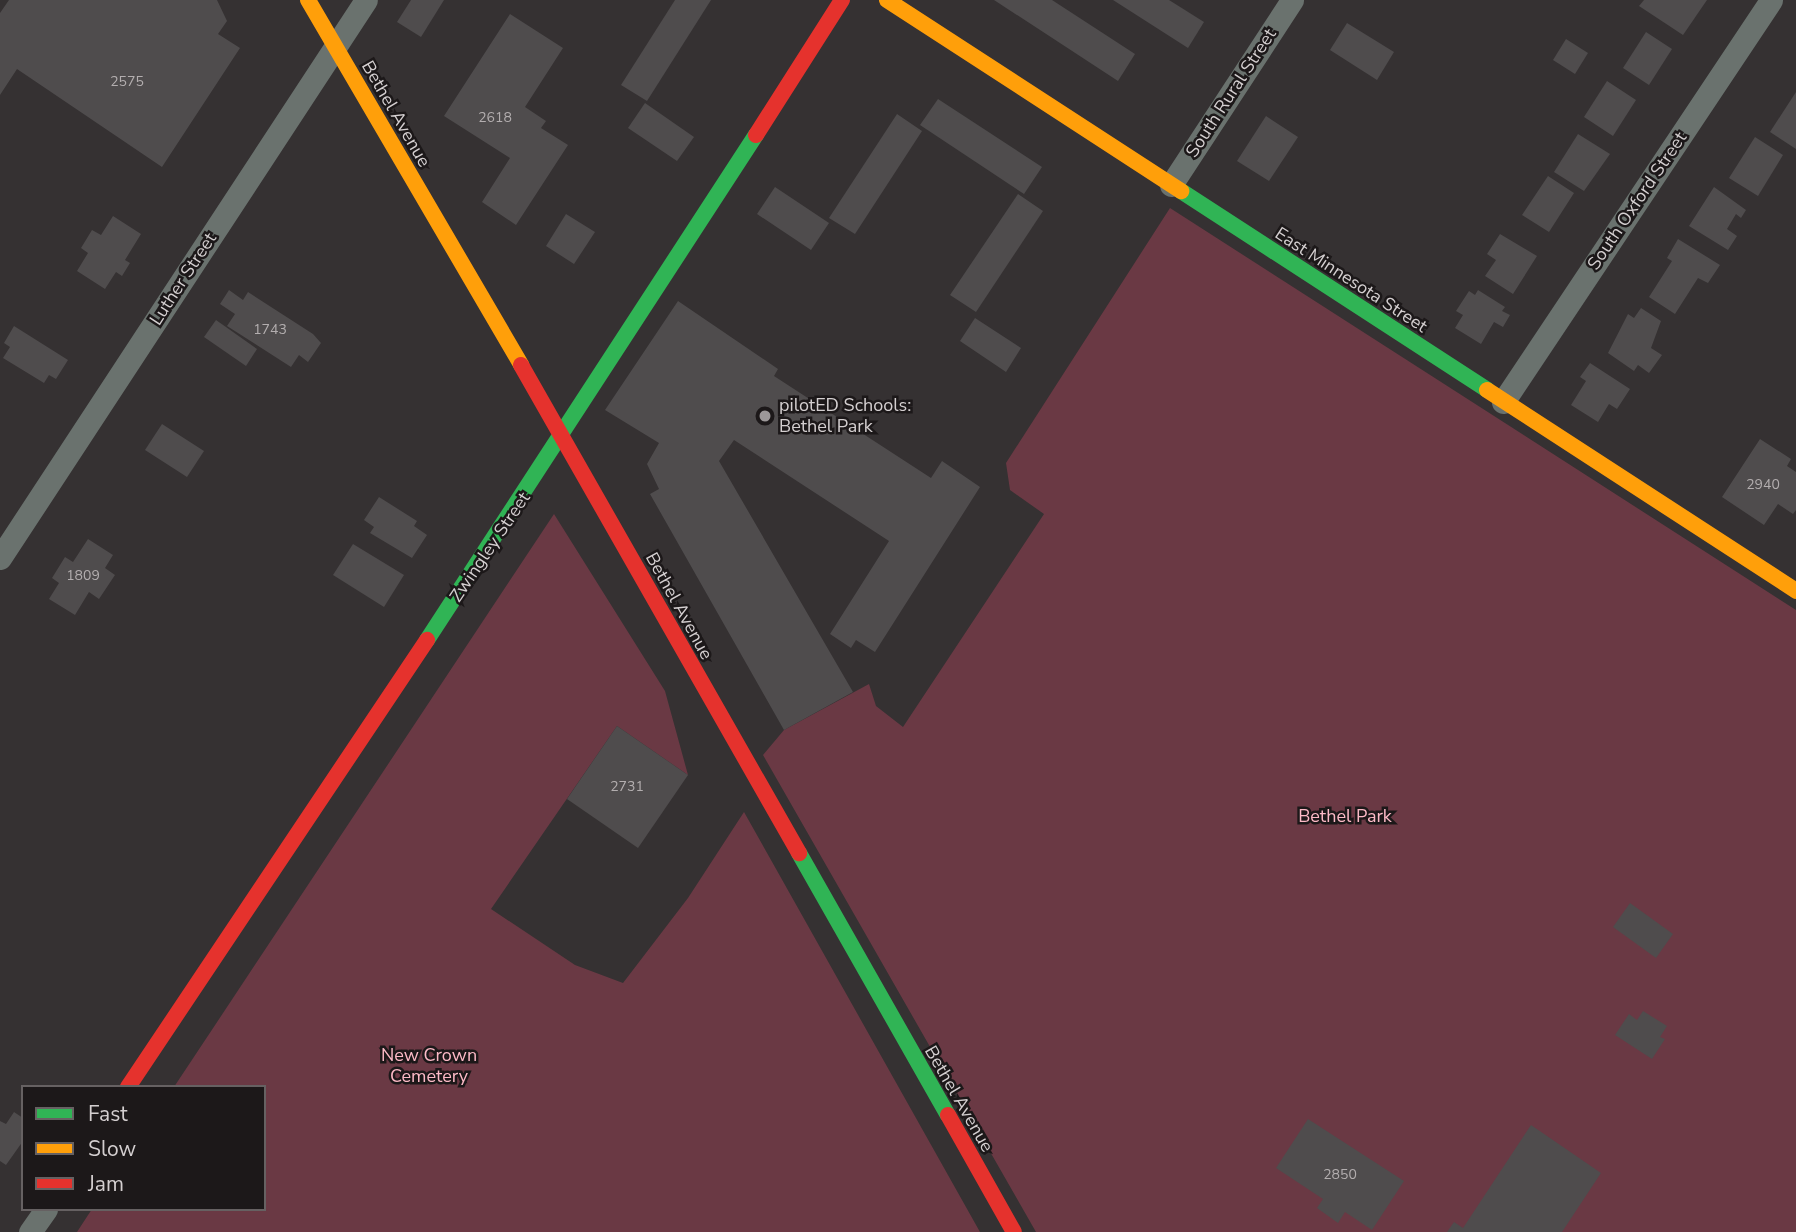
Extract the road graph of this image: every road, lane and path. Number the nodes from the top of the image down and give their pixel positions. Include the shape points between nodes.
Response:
1 (308, 0) edge
2 (366, 0) edge
3 (842, 0) edge
4 (887, 0) edge
5 (1292, 0) edge
6 (1771, 0) edge
7 (335, 47) junction
8 (1171, 185) junction
9 (1503, 402) junction
10 (563, 438) junction
11 (0, 558) edge
12 (1796, 591) edge
13 (129, 1085) edge
14 (45, 1211) edge
15 (30, 1232) edge
16 (1014, 1232) edge

1 - 7 street, Bethel Avenue
2 - 7 street, Luther Street
3 - 10 street, Zwingley Street
4 - 8 street, East Minnesota Street
5 - 8 street, South Rural Street
6 - 9 street, South Oxford Street
7 - 10 street, Bethel Avenue
7 - 11 street, Luther Street
8 - 9 street, East Minnesota Street
9 - 12 street, East Minnesota Street
10 - 13 street, Zwingley Street
10 - 16 street, Bethel Avenue
14 - 15 street

